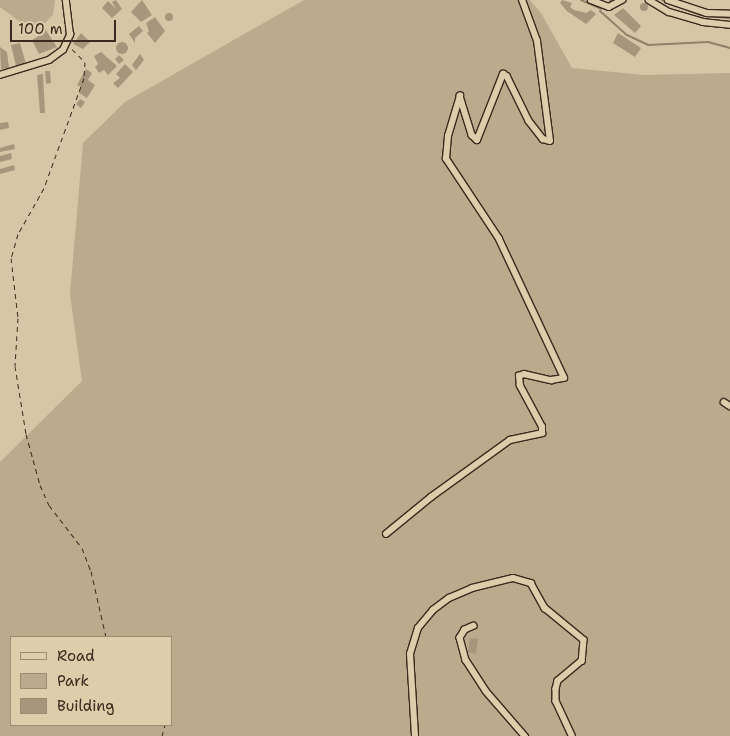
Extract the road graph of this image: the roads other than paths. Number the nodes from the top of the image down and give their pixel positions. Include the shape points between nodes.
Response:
1 (66, 0) edge
2 (522, 0) edge
3 (591, 0) edge
4 (622, 0) edge
5 (649, 0) edge
6 (668, 0) edge
7 (730, 14) edge
8 (730, 24) edge
9 (0, 74) edge
10 (724, 402) dead end
11 (730, 406) edge
12 (386, 534) dead end
13 (474, 626) dead end
14 (414, 736) edge
15 (525, 736) edge
16 (572, 736) edge

1 - 9 street via 70,35 58,55
2 - 12 street via 537,41 550,141 543,139 529,121 503,74 477,140 472,135 460,96 446,142 446,159 499,240 564,378 519,376 520,386 542,427 542,433 510,440 431,496
3 - 4 street via 610,7
5 - 8 street via 670,12 703,22
6 - 7 street via 707,13
10 - 11 street
13 - 15 street via 465,630 460,638 466,660 486,690
14 - 16 street via 410,654 418,628 433,610 449,598 472,588 512,578 531,583 546,608 584,640 582,661 558,681 556,689 556,700

